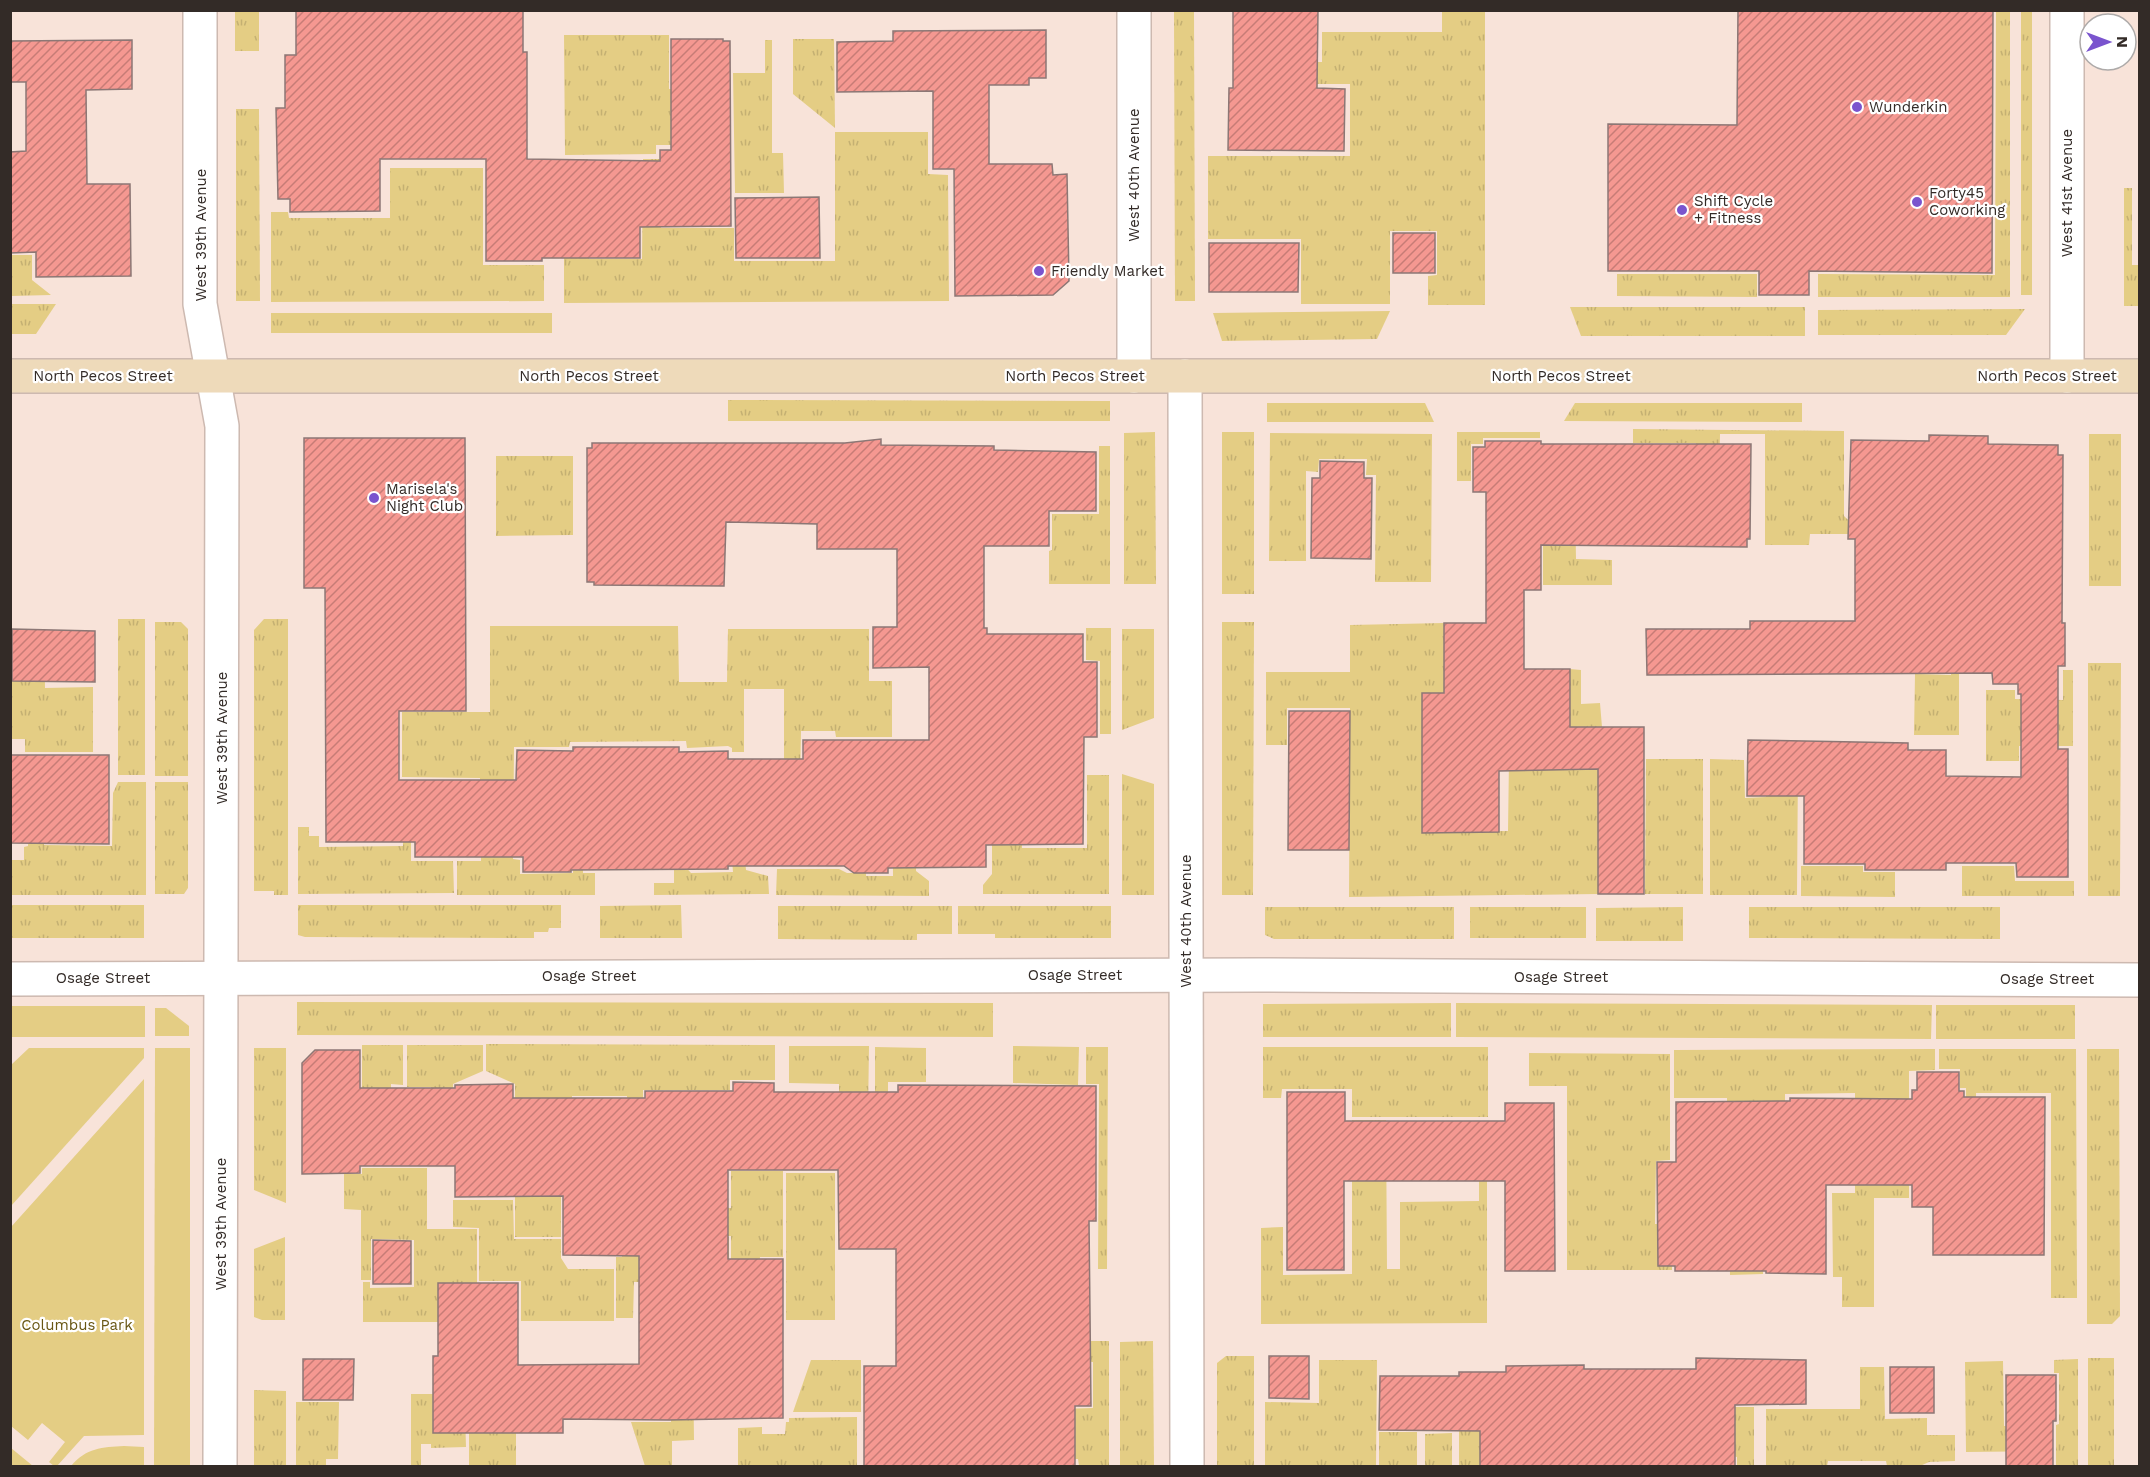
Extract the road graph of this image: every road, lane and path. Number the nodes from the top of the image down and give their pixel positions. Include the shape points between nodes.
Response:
1 (200, 10) edge
2 (1134, 10) edge
3 (2067, 10) edge
4 (10, 376) edge
5 (213, 376) junction
6 (1134, 376) junction
7 (1185, 376) junction
8 (2067, 376) junction
9 (2139, 376) edge
10 (1186, 975) junction
11 (221, 977) junction
12 (10, 979) edge
13 (2139, 980) edge
14 (220, 1467) edge
15 (1187, 1467) edge

1 - 5 street, West 39th Avenue via 200,304
2 - 6 street, West 40th Avenue
3 - 8 street, West 41st Avenue
4 - 5 main road, North Pecos Street
5 - 6 main road, North Pecos Street
5 - 11 street, West 39th Avenue via 222,426
6 - 7 main road, North Pecos Street
7 - 8 main road, North Pecos Street
7 - 10 street, West 40th Avenue
8 - 9 main road, North Pecos Street
10 - 11 street, Osage Street
10 - 13 street, Osage Street
10 - 15 street, West 40th Avenue
11 - 12 street, Osage Street
11 - 14 street, West 39th Avenue

